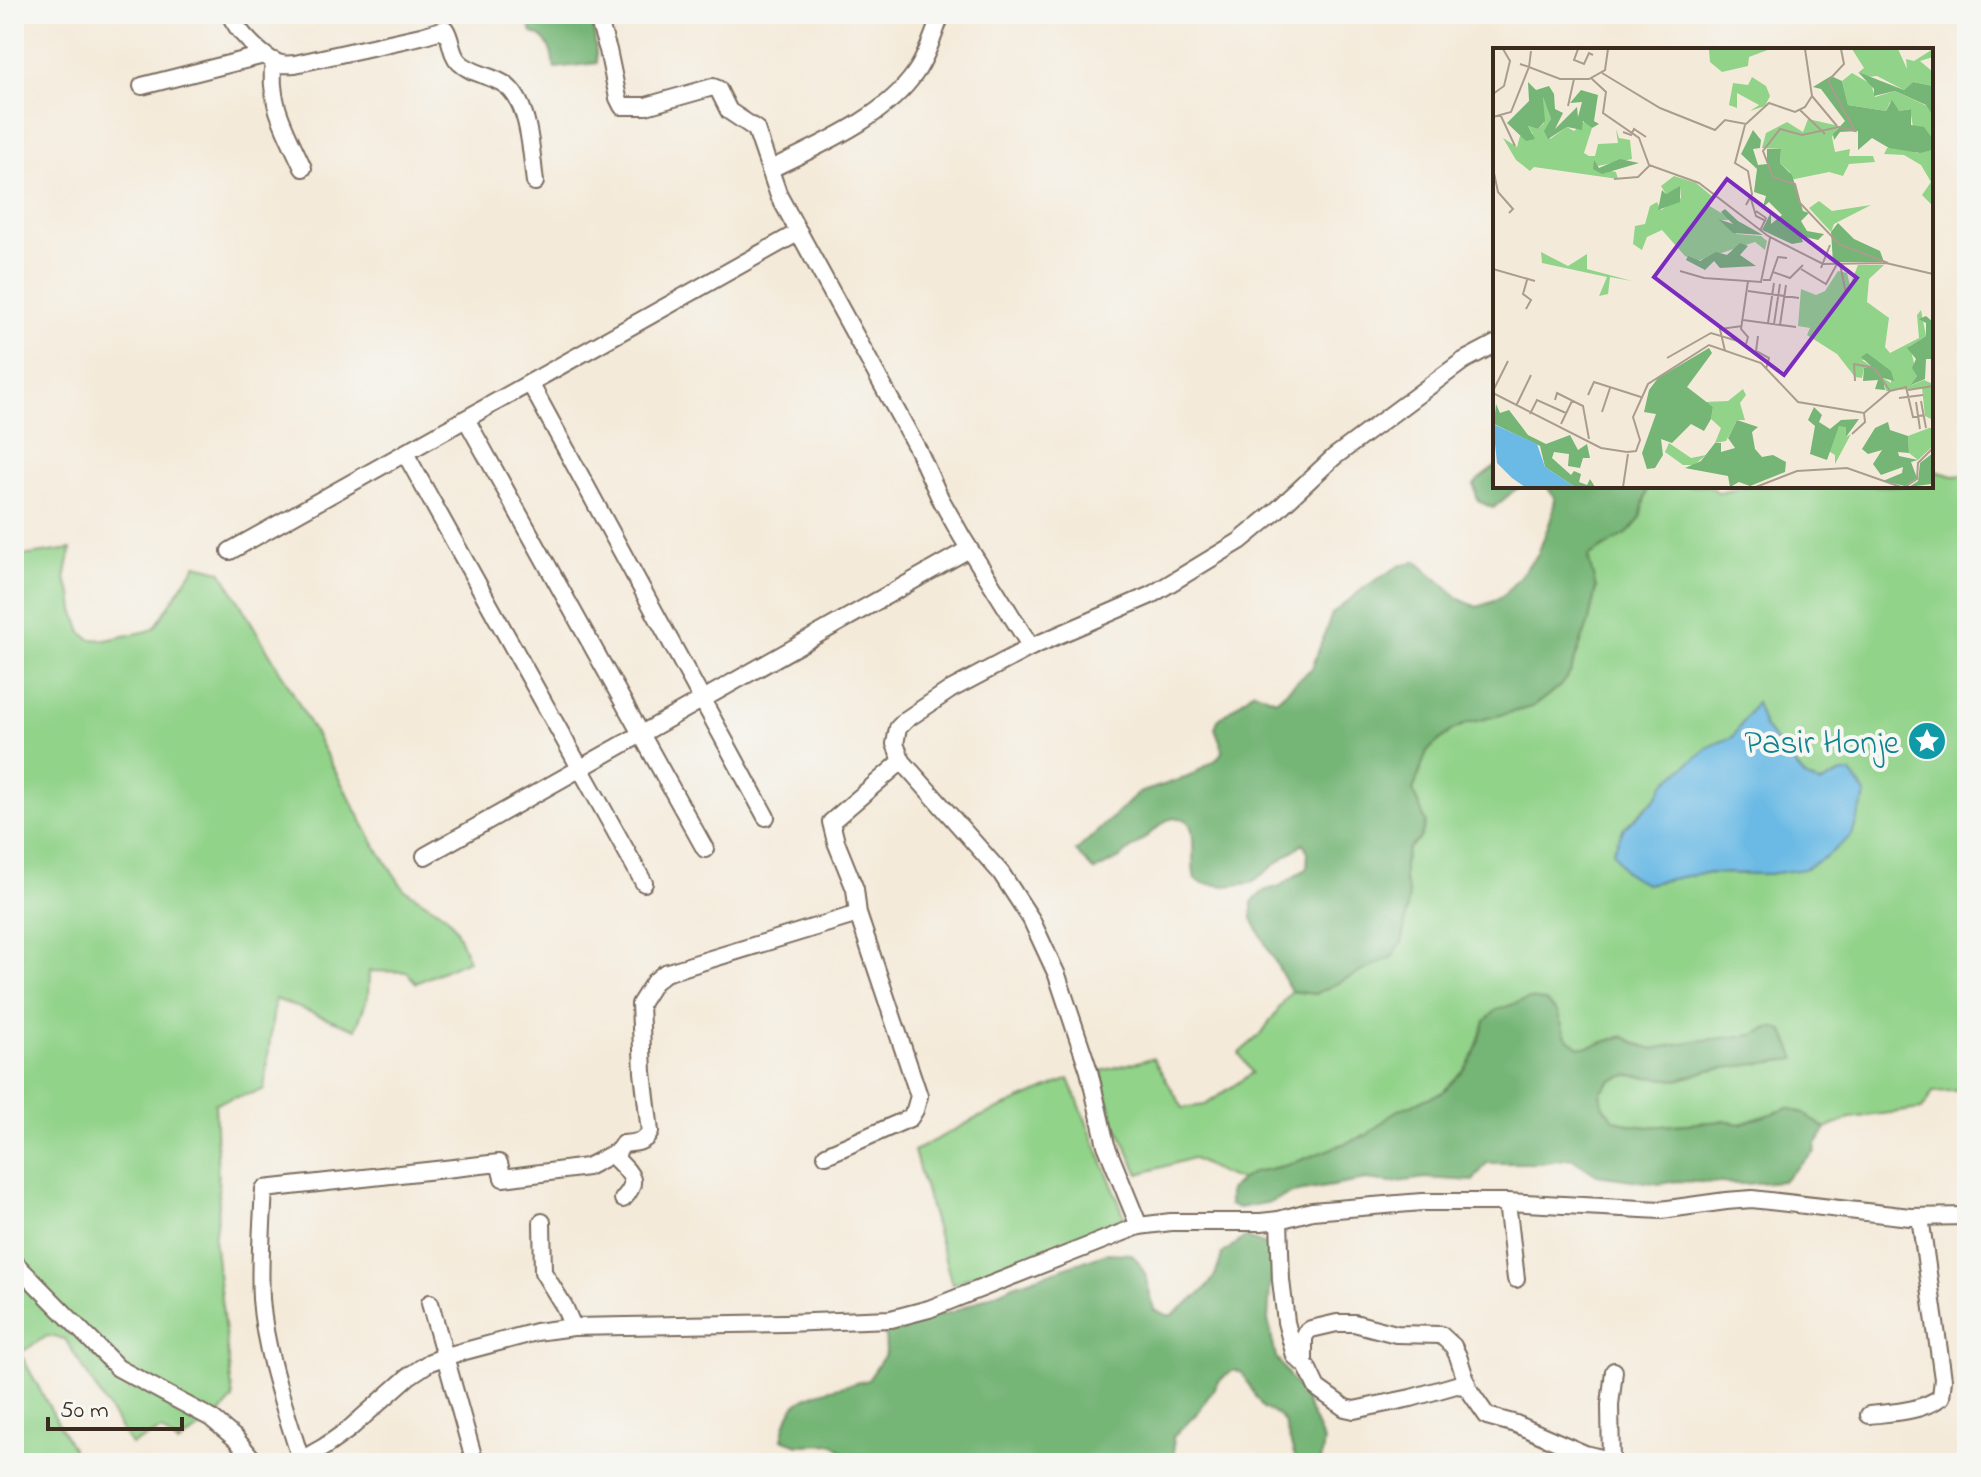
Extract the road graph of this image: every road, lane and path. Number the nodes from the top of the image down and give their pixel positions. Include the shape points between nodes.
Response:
1 (230, 14) edge
2 (941, 14) edge
3 (600, 25) dead end
4 (269, 58) junction
5 (142, 86) dead end
6 (303, 168) dead end
7 (771, 169) junction
8 (535, 182) dead end
9 (799, 232) junction
10 (1493, 345) edge
11 (530, 383) junction
12 (466, 419) junction
13 (405, 453) junction
14 (969, 549) junction
15 (230, 551) dead end
16 (1031, 647) junction
17 (703, 699) junction
18 (642, 734) junction
19 (902, 761) junction
20 (580, 768) junction
21 (766, 817) dead end
22 (705, 849) dead end
23 (425, 856) dead end
24 (644, 883) dead end
25 (858, 914) junction
26 (618, 1151) junction
27 (826, 1155) dead end
28 (623, 1199) dead end
29 (1507, 1202) junction
30 (1967, 1216) edge
31 (1920, 1217) junction
32 (1279, 1220) junction
33 (542, 1222) dead end
34 (1139, 1226) junction
35 (14, 1262) edge
36 (1516, 1279) dead end
37 (430, 1303) dead end
38 (573, 1327) junction
39 (445, 1357) junction
40 (1304, 1362) junction
41 (1614, 1371) dead end
42 (1469, 1390) junction
43 (1869, 1415) dead end
44 (298, 1462) edge
45 (1611, 1462) edge
46 (256, 1463) edge
47 (475, 1463) edge

1 - 4 street
2 - 7 street via 917,71 897,93 839,135
3 - 7 street via 622,106 646,106 716,88 729,111 756,129
4 - 5 street
4 - 6 street via 276,107
4 - 8 street via 295,64 445,29 458,62 496,79 515,95 526,123
7 - 9 street
9 - 11 street
9 - 14 street
10 - 16 street via 1463,361 1334,457 1240,541 1151,595
11 - 12 street
11 - 17 street
12 - 13 street
12 - 18 street
13 - 15 street
13 - 20 street
14 - 16 street
14 - 17 street
16 - 19 street via 907,719 898,728 895,744
17 - 18 street
17 - 21 street
18 - 20 street
18 - 22 street
19 - 25 street via 831,822 855,889
19 - 34 street via 1001,873 1031,919 1057,975 1089,1071 1106,1145
20 - 23 street
20 - 24 street
25 - 26 street via 665,973 654,982 640,1004 650,1132
25 - 27 street via 919,1096 910,1118
26 - 28 street via 616,1159 633,1182
26 - 44 street via 587,1167 503,1178 499,1163 264,1189 261,1302
29 - 31 street via 1661,1210 1752,1199
29 - 32 street via 1422,1202 1312,1211
29 - 36 street
30 - 31 street
31 - 43 street via 1943,1379 1941,1397 1917,1409
32 - 34 street
32 - 40 street via 1286,1322 1295,1356
33 - 38 street via 543,1272
34 - 38 street via 891,1319
35 - 46 street via 118,1368 211,1418
37 - 39 street
38 - 39 street
39 - 44 street via 409,1376 348,1430
39 - 47 street
40 - 42 street via 1317,1388 1348,1409 1456,1385
40 - 42 street via 1307,1332 1337,1323 1396,1334 1441,1335 1458,1356
41 - 45 street
42 - 45 street via 1493,1419

